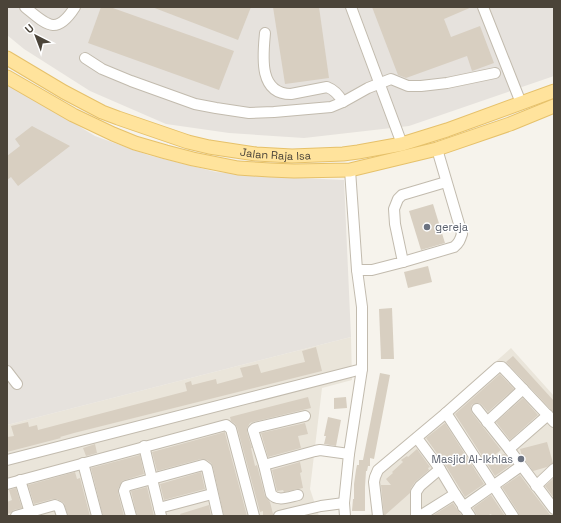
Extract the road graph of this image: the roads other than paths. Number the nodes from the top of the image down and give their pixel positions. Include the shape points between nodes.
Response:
1 (25, 7) edge
2 (75, 7) edge
3 (351, 7) edge
4 (483, 7) edge
5 (265, 33) dead end
6 (7, 58) edge
7 (85, 58) dead end
8 (495, 73) dead end
9 (7, 77) edge
10 (380, 83) junction
11 (554, 91) edge
12 (343, 102) junction
13 (520, 103) junction
14 (554, 106) edge
15 (402, 144) junction
16 (437, 149) junction
17 (405, 157) junction
18 (350, 170) junction
19 (446, 182) junction
20 (403, 262) junction
21 (357, 270) junction
22 (362, 369) junction
23 (7, 371) edge
24 (17, 384) dead end
25 (523, 389) junction
26 (477, 409) dead end
27 (446, 413) junction
28 (305, 416) dead end
29 (551, 418) edge
30 (487, 422) junction
31 (417, 438) junction
32 (144, 446) junction
33 (509, 449) junction
34 (349, 454) junction
35 (7, 460) edge
36 (83, 463) junction
37 (264, 465) junction
38 (522, 466) junction
39 (440, 469) junction
40 (554, 469) edge
41 (152, 478) junction
42 (20, 480) junction
43 (7, 484) edge
44 (494, 486) junction
45 (536, 486) junction
46 (212, 494) junction
47 (455, 494) junction
48 (298, 495) dead end
49 (344, 503) junction
50 (463, 507) junction
51 (554, 509) edge
52 (160, 512) edge
53 (302, 513) edge
54 (31, 514) edge
55 (16, 516) edge
56 (62, 516) edge
57 (97, 516) edge
58 (131, 516) edge
59 (218, 516) edge
60 (254, 516) edge
61 (279, 516) edge
62 (345, 516) edge
63 (378, 516) edge
64 (416, 516) edge
65 (420, 516) edge
66 (470, 516) edge
67 (513, 516) edge

1 - 2 street via 46,24 53,26 64,21
3 - 10 street
4 - 13 street
5 - 12 street via 263,68 276,90 291,94 327,87
6 - 15 main road, Jalan Raja Isa via 102,112 188,142 210,147 292,156 343,154
7 - 12 street via 131,81 195,104 216,108 249,113 274,112 325,108
8 - 10 street via 421,86 408,86 391,80
9 - 18 main road, Jalan Raja Isa via 91,124 135,143 166,152 238,168
10 - 12 street
10 - 15 street
11 - 13 main road, Jalan Raja Isa
13 - 15 main road, Jalan Raja Isa
14 - 16 main road, Jalan Raja Isa
15 - 17 main road
16 - 17 main road, Jalan Raja Isa
16 - 19 street
17 - 18 main road, Jalan Raja Isa
18 - 21 street
19 - 20 street via 402,195 398,199 394,209
19 - 20 street via 462,234 458,244
20 - 21 street via 372,270
21 - 22 street via 362,307
22 - 34 street
22 - 35 street
23 - 24 street
25 - 27 street via 500,366
25 - 29 street
25 - 30 street
26 - 30 street
27 - 31 street
27 - 44 street
28 - 37 street via 254,429
29 - 33 street
30 - 33 street
31 - 39 street
31 - 63 street via 376,473 374,482
32 - 36 street
32 - 41 street
32 - 60 street via 228,426
33 - 38 street
34 - 37 street via 315,450
34 - 49 street
36 - 42 street
36 - 57 street
37 - 48 street via 272,496 280,499
38 - 44 street
38 - 45 street
39 - 47 street
39 - 64 street via 416,492
40 - 45 street
41 - 46 street via 203,465 207,468
41 - 52 street
41 - 58 street via 124,488
42 - 43 street
42 - 54 street
44 - 50 street
44 - 67 street
45 - 51 street
46 - 52 street
46 - 59 street
47 - 50 street
47 - 65 street
49 - 53 street via 321,506
49 - 62 street
50 - 66 street
53 - 61 street
54 - 55 street
54 - 56 street via 55,505 59,507

